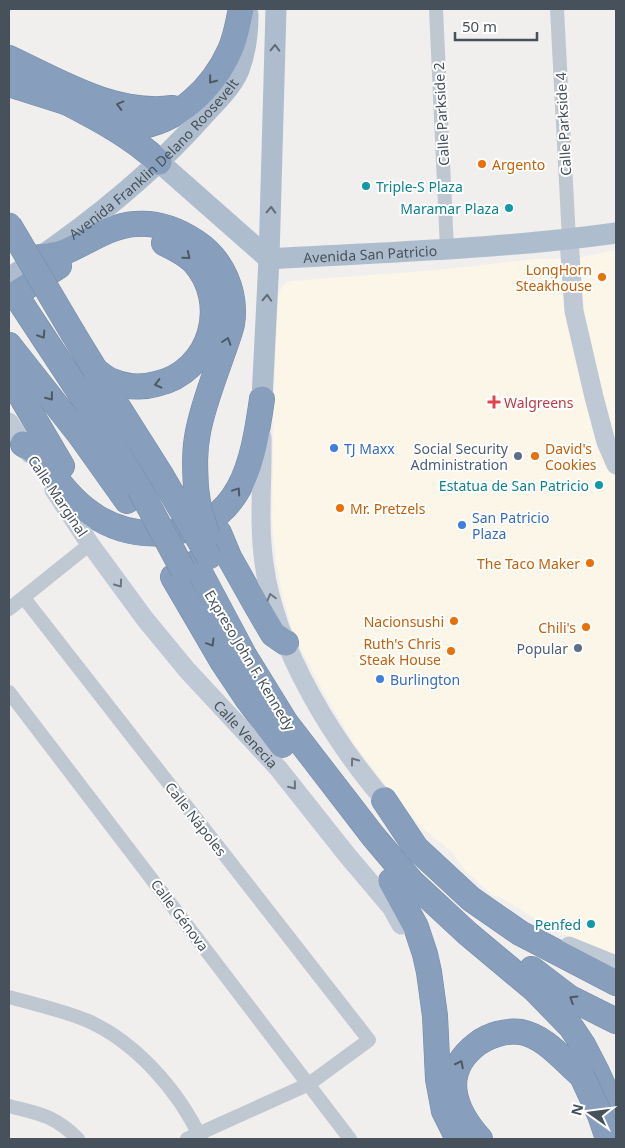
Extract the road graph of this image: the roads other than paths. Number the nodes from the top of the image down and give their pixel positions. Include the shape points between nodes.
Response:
1 (241, 9) edge
2 (248, 9) edge
3 (276, 9) edge
4 (436, 9) edge
5 (557, 9) edge
6 (9, 58) edge
7 (9, 73) edge
8 (9, 84) edge
9 (69, 103) junction
10 (186, 106) junction
11 (112, 126) junction
12 (159, 162) junction
13 (9, 225) edge
14 (616, 233) edge
15 (568, 240) junction
16 (447, 249) junction
17 (40, 257) junction
18 (269, 259) junction
19 (11, 290) edge
20 (9, 345) edge
21 (96, 371) junction
22 (9, 376) edge
23 (262, 399) junction
24 (9, 422) edge
25 (23, 444) junction
26 (616, 465) edge
27 (144, 486) junction
28 (203, 494) junction
29 (117, 527) junction
30 (90, 544) junction
31 (190, 567) junction
32 (24, 598) junction
33 (9, 609) edge
34 (286, 643) junction
35 (9, 692) edge
36 (384, 800) joint
37 (391, 881) junction
38 (401, 925) joint
39 (613, 975) edge
40 (9, 997) edge
41 (616, 1022) edge
42 (590, 1074) junction
43 (309, 1084) junction
44 (9, 1106) edge
45 (616, 1114) edge
46 (616, 1131) edge
47 (196, 1138) edge
48 (78, 1139) edge
49 (350, 1139) edge
50 (449, 1139) edge
51 (458, 1139) edge
52 (480, 1139) edge
53 (601, 1139) edge
54 (608, 1139) edge

1 -> 10 highway via 231,48 217,74
2 - 12 main road, Avenida Franklin Delano Roosevelt via 246,50 230,85
18 -> 3 main road
4 - 16 street, Calle Parkside 2
5 - 15 street, Calle Parkside 4
10 -> 6 highway via 159,110 132,108 101,100
7 - 9 highway
8 - 9 highway
9 - 11 highway
10 - 11 highway via 146,125 133,128
11 - 12 highway
12 - 17 main road, Avenida Franklin Delano Roosevelt via 113,202
12 - 18 main road
13 - 21 highway, bridge
14 - 15 main road, Avenida San Patricio
15 - 16 main road, Avenida San Patricio
15 - 26 street via 574,311 586,368 606,442
16 - 18 main road, Avenida San Patricio
17 - 19 main road, Avenida Franklin Delano Roosevelt
28 -> 17 highway via 195,451 197,437 232,324 233,311 231,294 214,256 176,230 137,224 124,225 61,253
23 -> 18 main road
19 -> 21 highway via 60,266 124,241 160,242 178,249 192,260 204,275 214,310 212,329 196,362 182,374 147,386 111,381
19 -> 27 highway
20 -> 27 highway, Expreso John F. Kennedy via 80,435
21 - 27 highway
22 - 29 highway via 75,486 96,510
29 -> 23 highway via 141,533 175,532 199,526 216,514 243,482 257,437
34 -> 23 street via 268,590 261,533
24 - 25 street, Calle Marginal
25 - 29 highway via 38,454 84,508
25 - 30 street, Calle Marginal
27 - 31 highway, bridge
27 - 31 highway, Expreso John F. Kennedy
28 - 31 highway, bridge via 199,509 209,540
28 - 34 highway via 229,557 256,606 273,634
30 - 32 street
30 -> 38 street, Calle Venecia via 151,626 278,768 391,907
31 -> 37 highway, Expreso John F. Kennedy via 187,601 222,661 324,800
41 -> 31 highway via 570,998 534,971 414,863 300,717 246,628
31 - 42 highway, Expreso John F. Kennedy via 286,723 373,836 426,896 534,989 571,1027 583,1044
32 - 33 street
32 - 43 street, Calle Nápoles via 369,1040
36 -> 34 street via 331,728
35 - 43 street, Calle Génova
36 - 39 highway via 416,848 471,899 520,933
37 - 42 highway, Expreso John F. Kennedy via 416,908 529,1003
37 - 51 highway via 416,927 425,954 435,1016 438,1080 444,1111
38 - 50 highway via 414,965 430,1099 435,1118
40 - 47 street via 56,1009 117,1037 166,1081
42 - 45 highway, Expreso John F. Kennedy
52 -> 42 highway via 461,1113 454,1077 458,1064 482,1040 503,1032 520,1032 549,1045
42 - 54 highway, Expreso John F. Kennedy, bridge
43 - 47 street
43 - 49 street, Calle Génova
44 - 48 street via 49,1117
46 - 53 highway

